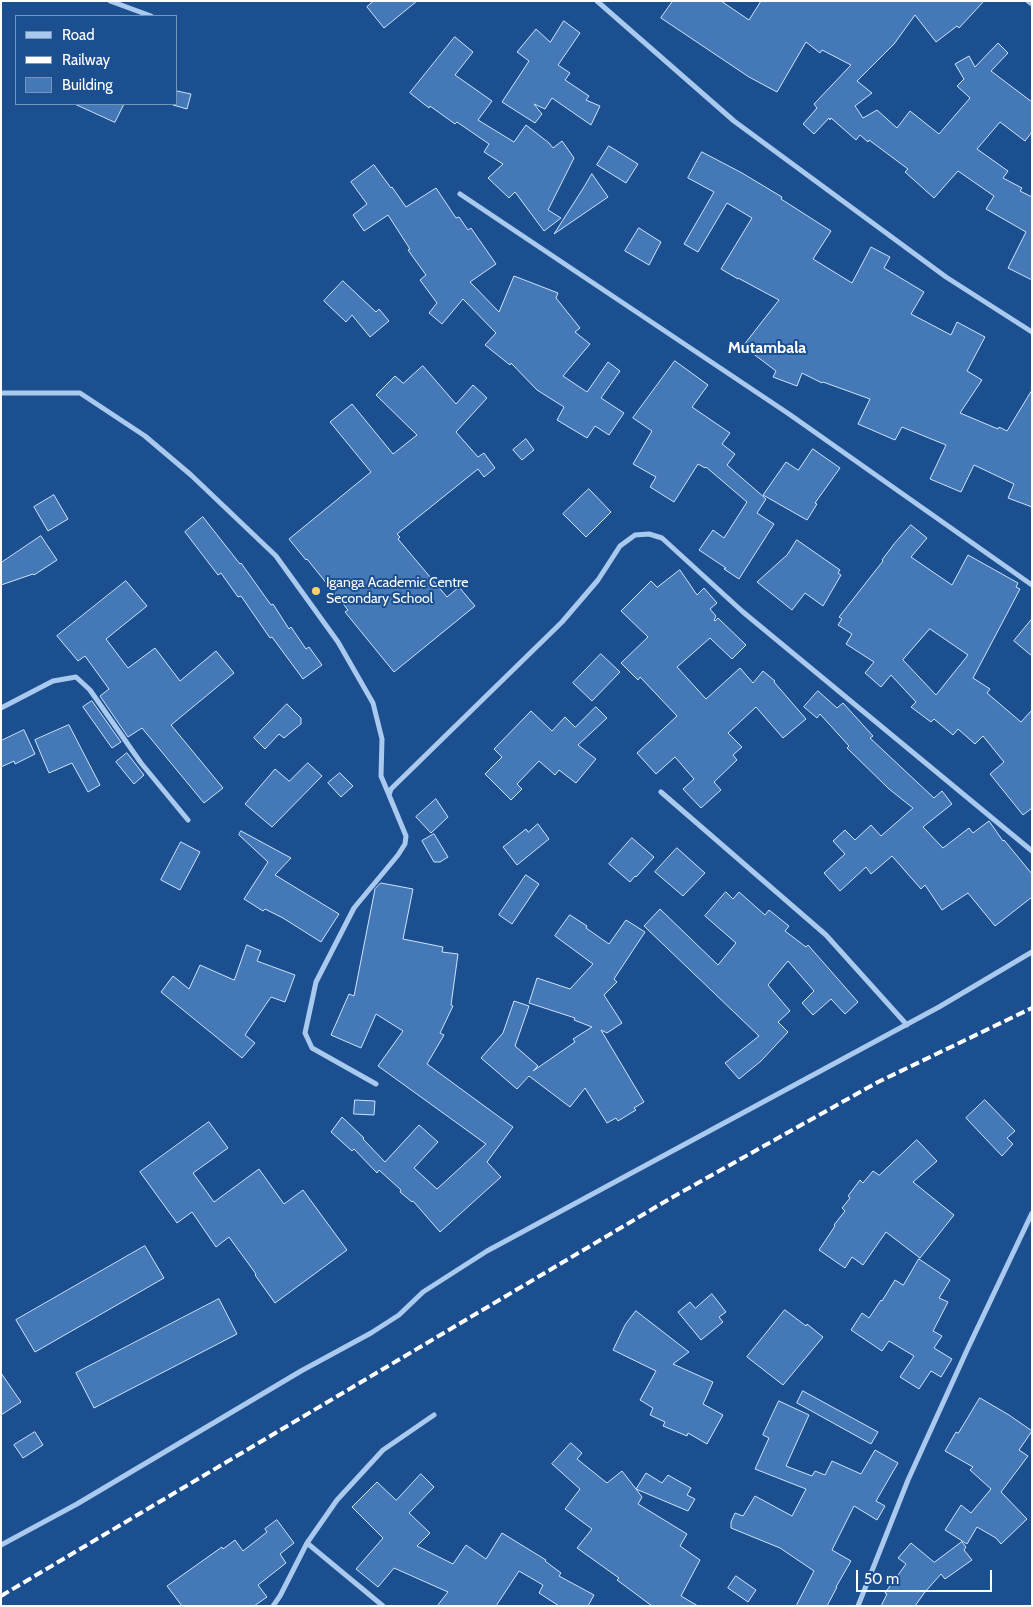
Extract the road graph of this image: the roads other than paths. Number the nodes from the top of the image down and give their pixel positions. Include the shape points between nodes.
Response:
1 (110, 1) edge
2 (597, 1) edge
3 (1028, 1) edge
4 (1032, 4) edge
5 (148, 15) edge
6 (460, 194) dead end
7 (1032, 332) edge
8 (1, 393) edge
9 (1032, 585) edge
10 (1, 708) edge
11 (661, 792) dead end
12 (390, 795) junction
13 (188, 820) dead end
14 (1032, 851) edge
15 (1032, 952) edge
16 (906, 1025) junction
17 (376, 1084) dead end
18 (1032, 1212) edge
19 (434, 1415) dead end
20 (307, 1543) junction
21 (1, 1545) edge
22 (273, 1606) edge
23 (383, 1606) edge
24 (858, 1606) edge

1 - 5 street
2 - 7 street via 734,120 946,277
3 - 4 street
6 - 9 street via 789,414
8 - 12 street via 80,393 145,436 276,556 338,642 373,702 382,739 381,776
10 - 13 street via 53,680 76,677 90,690 141,763
11 - 16 street via 826,935
12 - 14 street via 391,789 562,622 598,580 620,546 635,535 649,534 662,538 743,612
12 - 17 street via 406,836 405,844 354,908 316,982 305,1034 312,1048
15 - 16 street
16 - 21 street via 487,1251 423,1292 399,1315 370,1333
18 - 24 street via 908,1480
19 - 20 street via 383,1450 337,1500
20 - 22 street
20 - 23 street

